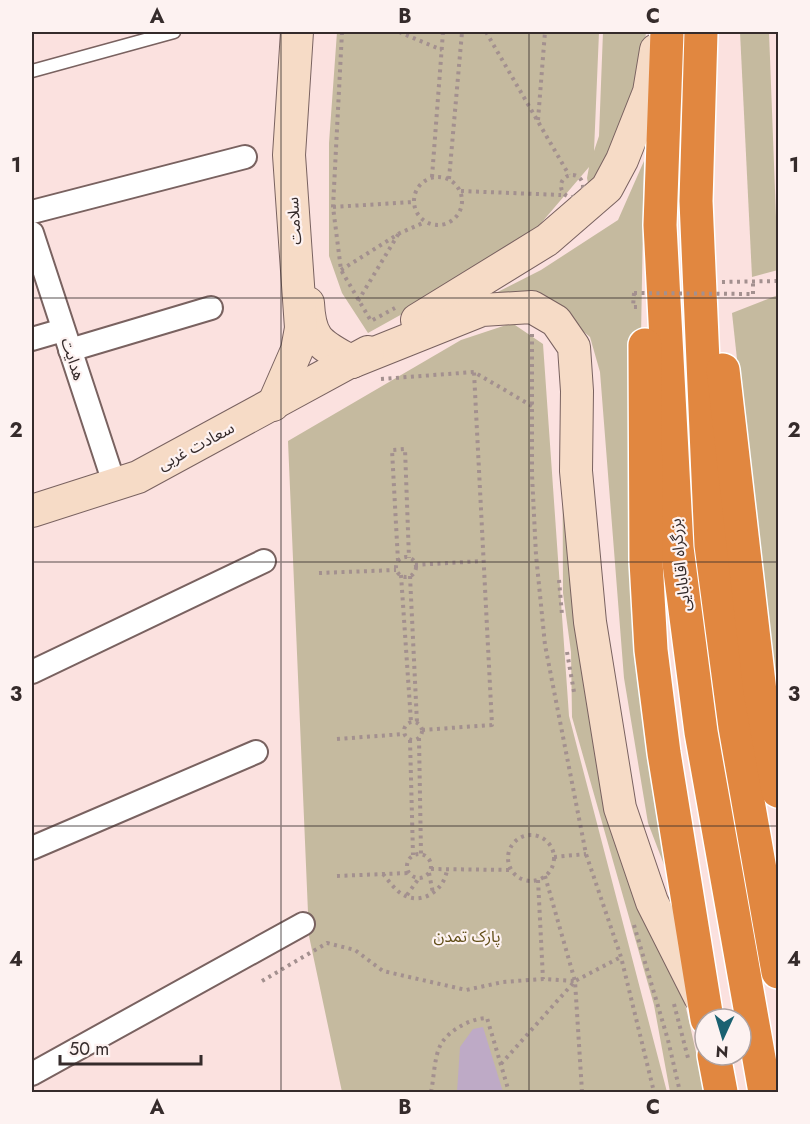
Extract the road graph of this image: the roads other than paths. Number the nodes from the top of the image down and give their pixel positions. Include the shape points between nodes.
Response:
1 (174, 32) edge
2 (297, 32) edge
3 (305, 32) edge
4 (660, 32) edge
5 (667, 32) edge
6 (701, 43) edge
7 (32, 71) edge
8 (245, 157) dead end
9 (32, 212) edge
10 (660, 225) junction
11 (32, 233) edge
12 (212, 308) dead end
13 (32, 339) edge
14 (67, 340) junction
15 (352, 363) junction
16 (273, 405) junction
17 (115, 486) junction
18 (32, 511) edge
19 (264, 561) dead end
20 (32, 672) edge
21 (256, 752) dead end
22 (778, 791) edge
23 (32, 848) edge
24 (303, 924) dead end
25 (778, 972) edge
26 (703, 1007) edge
27 (704, 1007) edge
28 (707, 1067) edge
29 (32, 1074) edge
30 (721, 1092) edge
31 (765, 1092) edge

1 - 7 lane
2 - 16 street, سلامت via 289,155 301,328 297,350
3 - 15 street, سلامت via 297,155 309,327 321,344
4 - 15 street via 649,92 608,188 548,240
5 - 10 highway, بزرگراه اقابابایی
6 - 22 highway via 712,281 760,692
6 - 25 highway, بزرگراه اقابابایی via 696,201 711,545 735,727
8 - 9 street
10 - 27 highway via 645,308 646,572 664,753
10 - 31 highway, بزرگراه اقابابایی via 676,548 701,732
11 - 14 street, هدایت
12 - 14 street
13 - 14 street
14 - 17 street, هدایت
15 - 16 street, سعادت غربی
15 - 26 street via 482,310 532,307 556,321 574,347 576,471 590,622 620,808 652,902
16 - 17 street, سعادت غربی
17 - 18 street, سعادت غربی
19 - 20 street
21 - 23 street
24 - 29 street
28 - 30 highway

